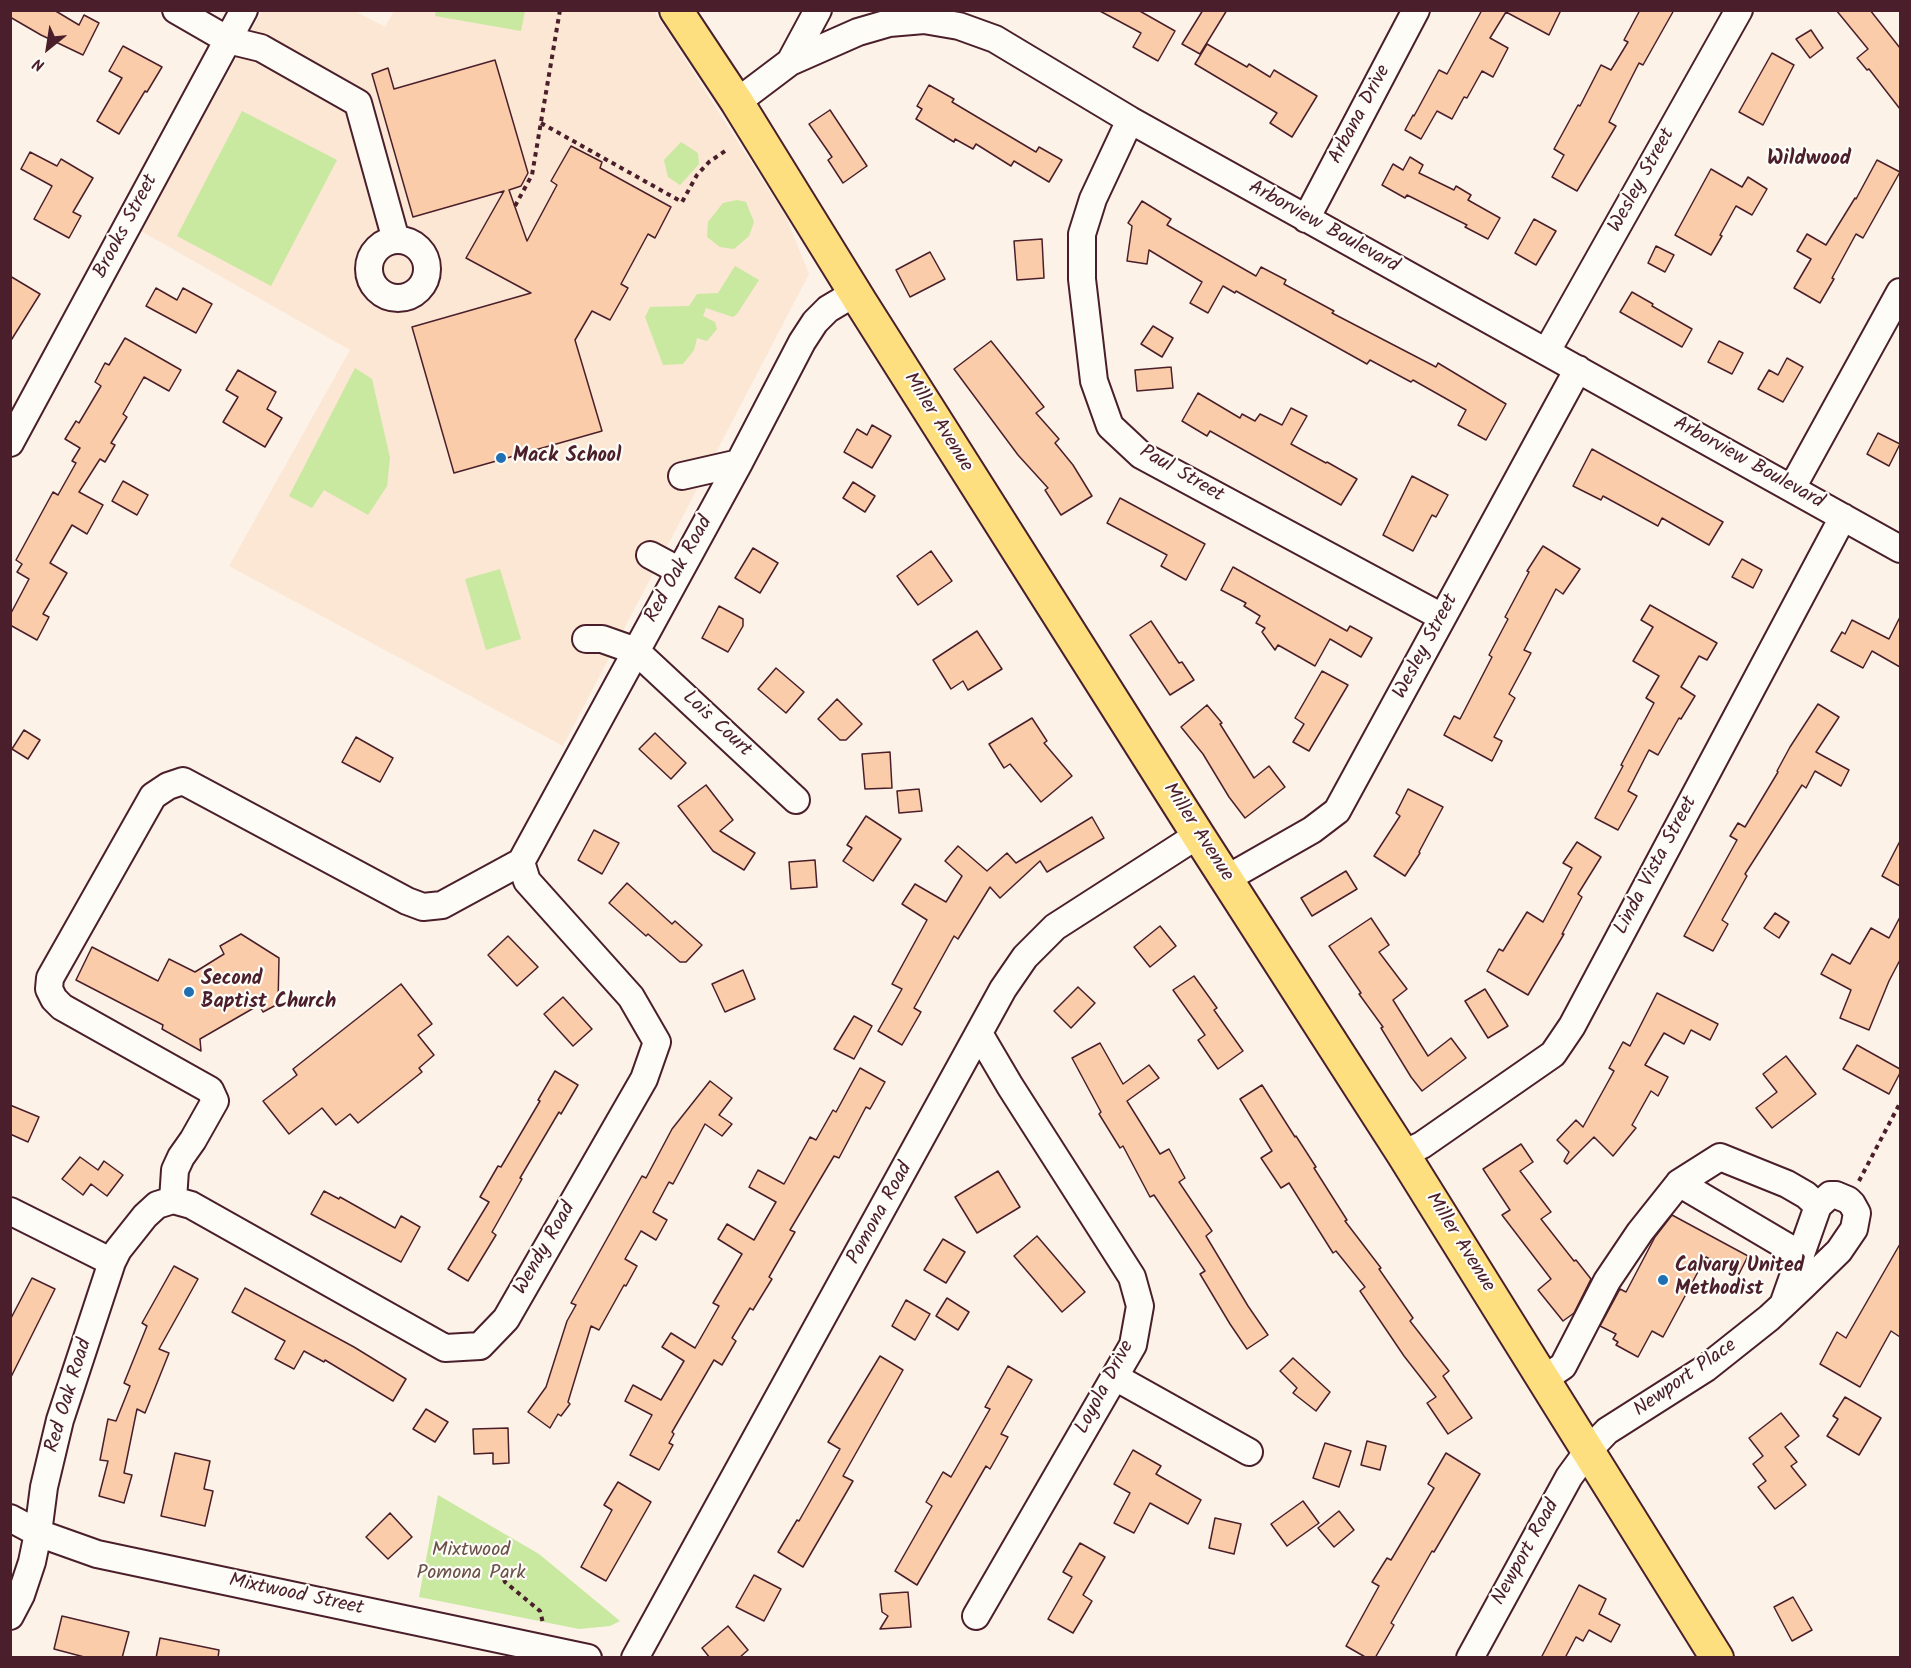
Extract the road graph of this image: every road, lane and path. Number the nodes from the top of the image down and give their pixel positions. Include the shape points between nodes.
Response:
1 (176, 10) edge
2 (244, 10) edge
3 (560, 10) edge
4 (676, 10) edge
5 (818, 10) edge
6 (1416, 10) edge
7 (1738, 10) edge
8 (885, 17) edge
9 (228, 39) junction
10 (790, 62) junction
11 (737, 102) junction
12 (1130, 120) junction
13 (541, 123) junction
14 (728, 149) dead end
15 (515, 206) dead end
16 (1306, 219) junction
17 (396, 240) dead end
18 (855, 292) junction
19 (1900, 292) edge
20 (1547, 351) junction
21 (1578, 369) junction
22 (10, 443) edge
23 (739, 463) junction
24 (682, 476) dead end
25 (1792, 488) junction
26 (1843, 517) junction
27 (1900, 549) edge
28 (650, 555) dead end
29 (680, 571) junction
30 (1442, 617) junction
31 (586, 639) dead end
32 (636, 651) junction
33 (796, 800) dead end
34 (1198, 835) junction
35 (521, 862) junction
36 (1227, 879) junction
37 (980, 1035) junction
38 (1900, 1103) edge
39 (1404, 1154) junction
40 (1679, 1183) junction
41 (173, 1200) junction
42 (1848, 1200) junction
43 (1818, 1206) junction
44 (10, 1211) edge
45 (1801, 1255) junction
46 (112, 1263) junction
47 (1783, 1305) junction
48 (1115, 1377) junction
49 (1544, 1379) junction
50 (1588, 1451) junction
51 (1249, 1452) dead end
52 (10, 1518) edge
53 (38, 1533) junction
54 (501, 1571) dead end
55 (10, 1616) edge
56 (976, 1616) dead end
57 (543, 1623) dead end
58 (588, 1658) edge
59 (635, 1658) edge
60 (1470, 1658) edge
61 (1717, 1658) edge

1 - 9 street
2 - 9 street, Brooks Street
3 - 13 path
4 - 11 main road, Miller Avenue
5 - 10 street
6 - 16 street, Arbana Drive
7 - 20 street, Wesley Street
8 - 10 street, Arborview Boulevard
8 - 12 street, Arborview Boulevard via 959,26 995,39
9 - 17 street via 261,48 358,103
9 - 22 street, Brooks Street
10 - 11 street, Arborview Boulevard
11 - 18 main road, Miller Avenue
12 - 16 street, Arborview Boulevard
12 - 30 street, Paul Street via 1093,199 1082,234 1082,279 1094,381 1110,426 1141,455
13 - 14 path via 682,202 709,162
13 - 15 path via 532,175
16 - 20 street, Arborview Boulevard
18 - 23 street, Red Oak Road via 815,322
18 - 34 main road, Miller Avenue
19 - 25 street
20 - 21 street, Arborview Boulevard
21 - 25 street, Arborview Boulevard
21 - 30 street, Wesley Street
23 - 24 street
23 - 29 street, Red Oak Road
25 - 26 street, Arborview Boulevard
26 - 27 street, Arborview Boulevard
26 - 39 street, Linda Vista Street via 1572,1026 1553,1054
28 - 29 street
29 - 32 street, Red Oak Road
30 - 36 street, Wesley Street via 1336,811 1312,830
31 - 32 street via 602,639
32 - 33 street, Lois Court
32 - 35 street, Red Oak Road
34 - 36 main road, Miller Avenue
34 - 37 street, Pomona Road via 1055,927 1024,957
35 - 41 street, Wendy Road via 527,881 631,997 657,1042 644,1079 506,1318 480,1346 445,1347 191,1205
35 - 41 street via 442,905 423,907 183,781 153,796 50,978 49,989 62,1007 210,1090 215,1101 175,1170
36 - 39 main road, Miller Avenue
37 - 48 street, Loyola Drive via 1132,1277 1140,1306 1133,1345
37 - 59 street, Pomona Road
38 - 42 path
39 - 49 main road, Miller Avenue
40 - 43 street via 1720,1157 1787,1184
40 - 45 street
40 - 49 street via 1607,1281 1563,1366
41 - 46 street, Red Oak Road via 157,1205 145,1216
42 - 43 street via 1830,1195
42 - 47 street, Newport Place via 1857,1213 1854,1229 1839,1251
43 - 45 street
44 - 46 street
45 - 47 street
46 - 53 street, Red Oak Road via 60,1420
47 - 50 street, Newport Place via 1706,1368 1607,1431
48 - 51 street
48 - 56 street, Loyola Drive
49 - 50 main road, Miller Avenue
50 - 60 street, Newport Road via 1569,1477
50 - 61 main road, Miller Avenue
52 - 53 street, Mixtwood Street
53 - 55 street, Red Oak Road via 21,1595
53 - 58 street, Mixtwood Street via 97,1554
54 - 57 path via 505,1582 540,1611

